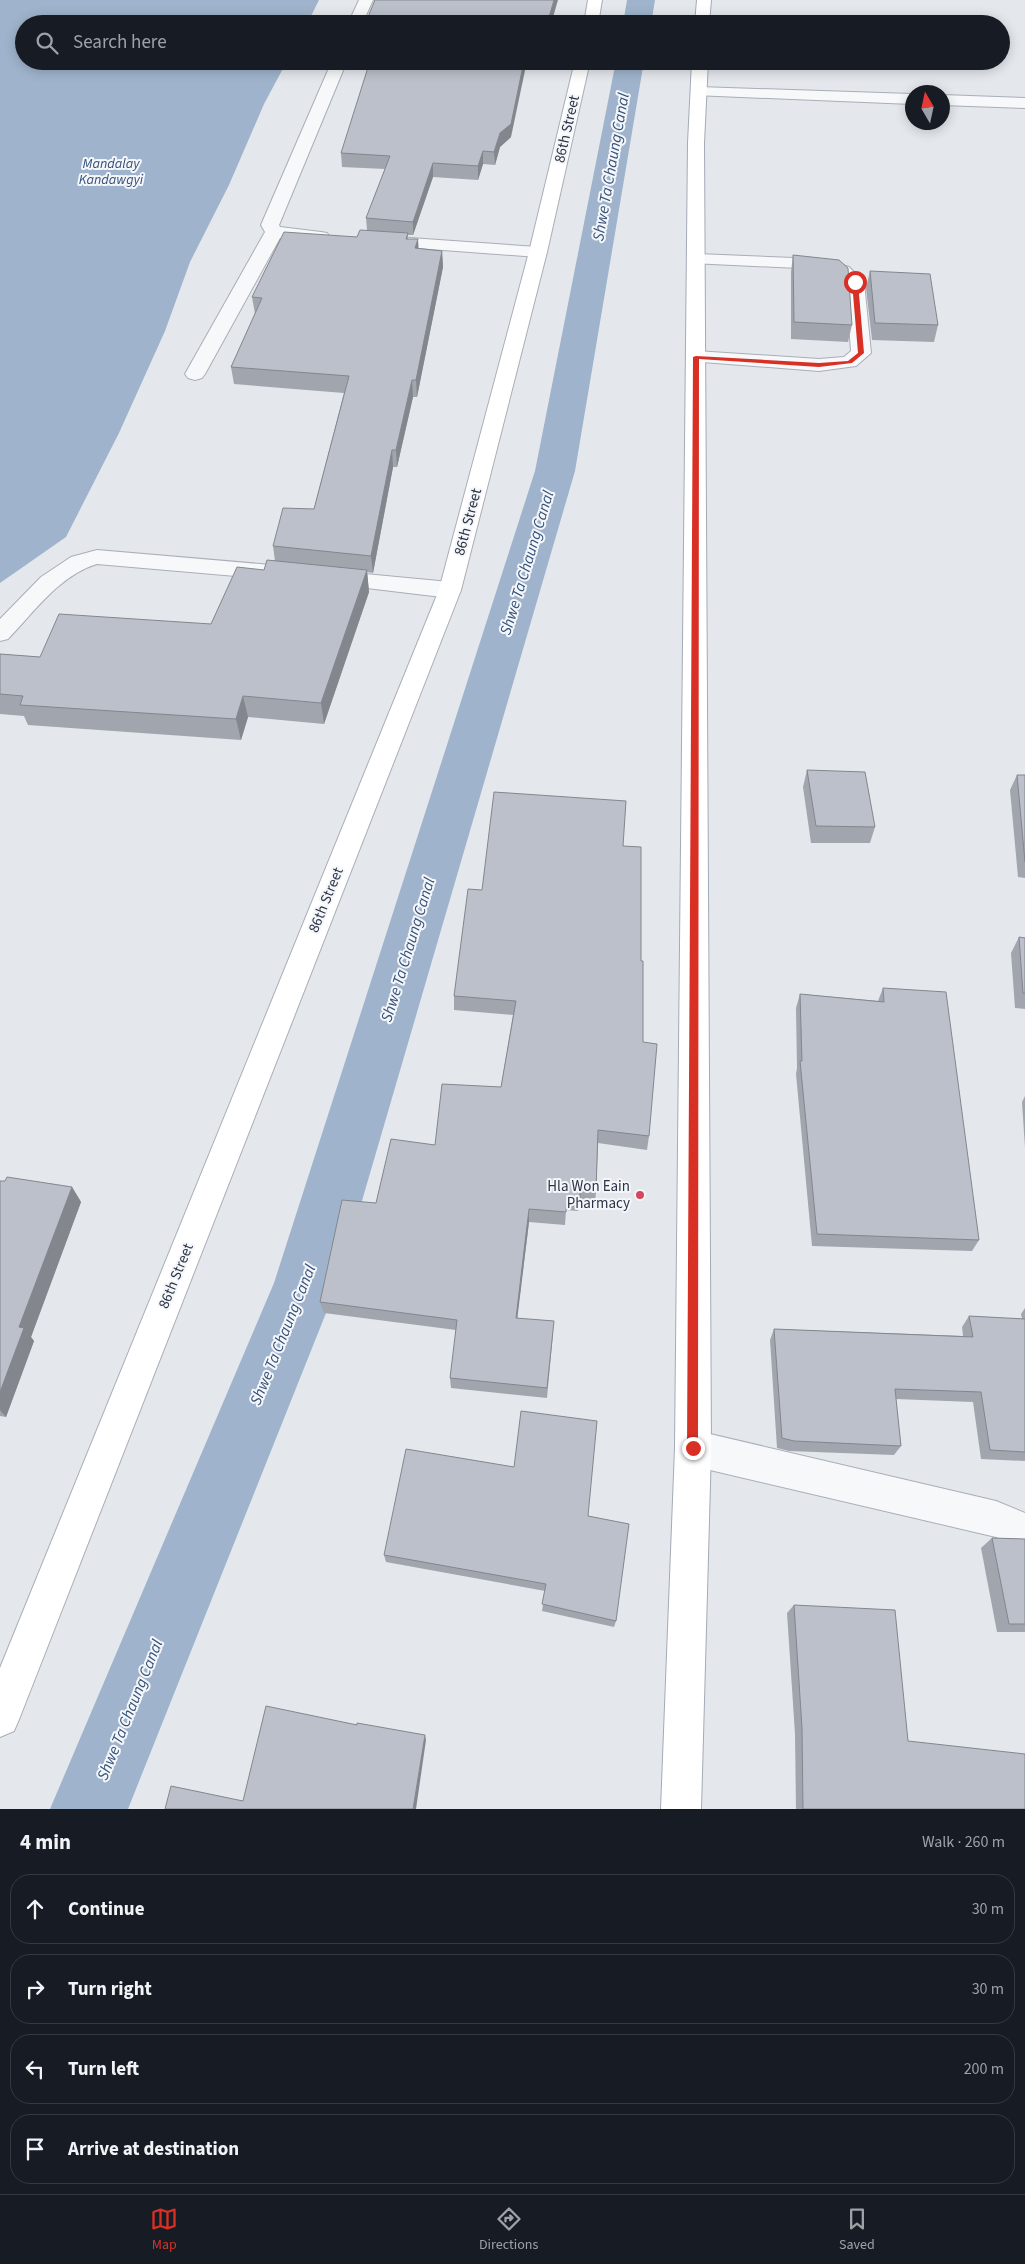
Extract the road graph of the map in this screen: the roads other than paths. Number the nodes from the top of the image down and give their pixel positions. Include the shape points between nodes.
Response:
1 (366, 0) edge
2 (595, 0) edge
3 (704, 0) edge
4 (360, 15) edge
5 (592, 15) edge
6 (703, 15) edge
7 (336, 70) edge
8 (581, 70) edge
9 (699, 70) edge
10 (698, 92) junction
11 (905, 99) edge
12 (950, 100) edge
13 (1025, 103) edge
14 (274, 232) junction
15 (336, 238) edge
16 (365, 240) edge
17 (538, 252) junction
18 (697, 259) junction
19 (696, 357) junction
20 (195, 374) dead end
21 (450, 590) junction
22 (0, 632) edge
23 (693, 1448) junction
24 (1025, 1531) edge
25 (0, 1717) edge
26 (681, 1809) edge

1 - 4 street
2 - 5 main road
3 - 6 main road
7 - 14 street via 272,218 270,225
8 - 17 main road, 86th Street
9 - 10 main road
10 - 11 street
10 - 18 main road
12 - 13 street
14 - 15 street
14 - 20 street
16 - 17 street
17 - 21 main road, 86th Street
18 - 19 main road
18 - 19 street via 820,264 843,271 855,282 861,353 850,362 819,365
19 - 23 main road
21 - 22 street via 97,557 79,562 49,582
21 - 25 main road, 86th Street
23 - 24 street via 996,1519
23 - 26 main road

